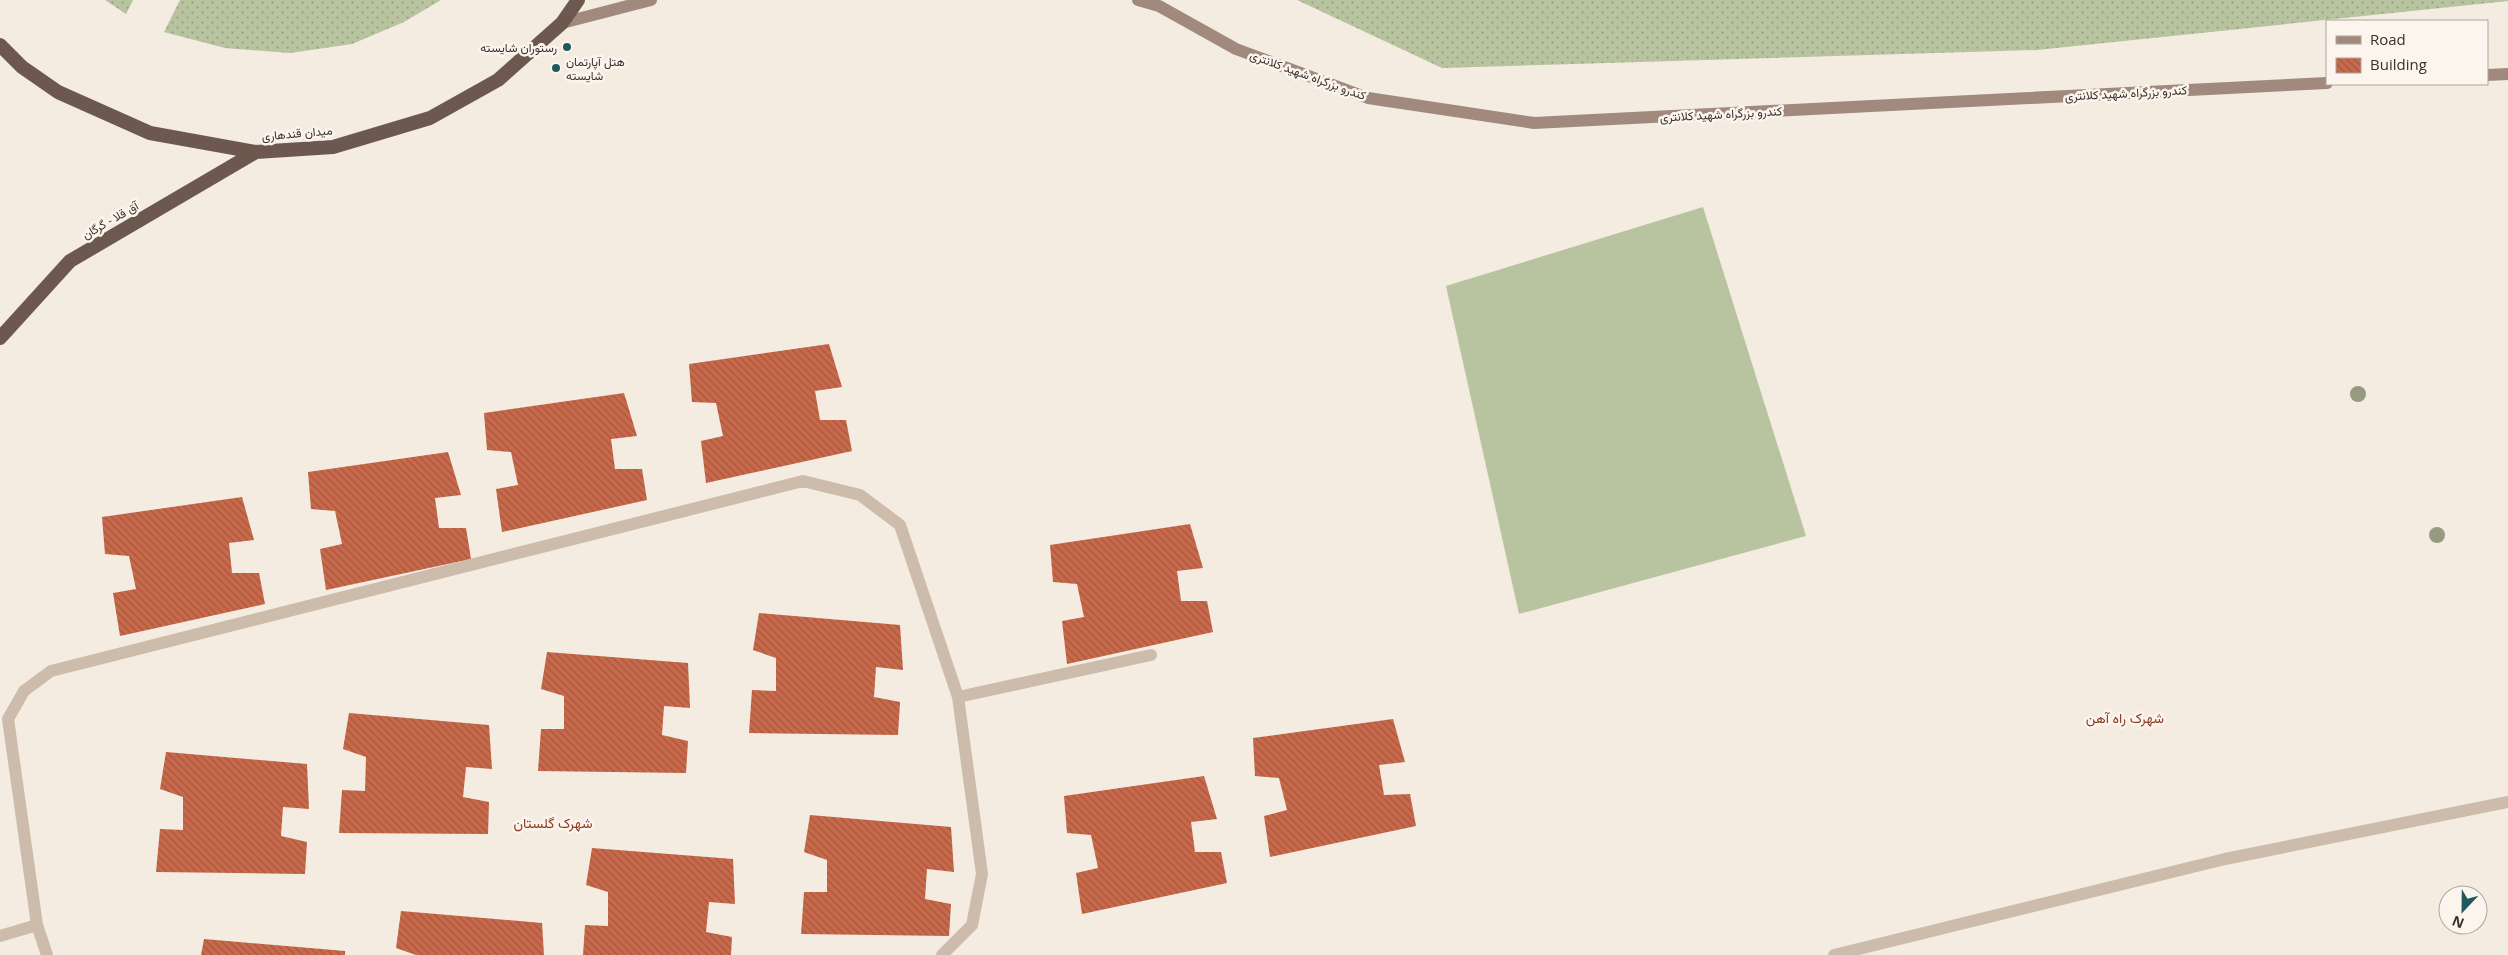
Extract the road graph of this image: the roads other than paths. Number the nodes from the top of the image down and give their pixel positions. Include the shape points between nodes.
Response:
1 (578, 0) edge
2 (651, 0) edge
3 (1138, 0) edge
4 (1155, 3) edge
5 (562, 23) junction
6 (0, 45) edge
7 (2508, 74) edge
8 (2488, 75) edge
9 (2326, 83) edge
10 (256, 152) junction
11 (0, 338) edge
12 (1151, 656) dead end
13 (958, 698) junction
14 (2508, 802) edge
15 (37, 925) junction
16 (0, 936) edge
17 (47, 955) edge
18 (942, 955) edge
19 (1834, 955) edge

1 - 5 highway, میدان قندهاری
2 - 5 main road
3 - 4 main road, کندرو بزرگراه شهید کلانتری
4 - 9 main road, کندرو بزرگراه شهید کلانتری via 1236,49 1368,98 1534,123
5 - 10 highway, میدان قندهاری via 498,80 430,118 333,147
6 - 10 highway, میدان قندهاری via 22,67 58,92 150,134
7 - 8 main road
10 - 11 highway, آق قلا - گرگان via 70,261
12 - 13 street
13 - 15 street via 900,525 860,495 803,481 51,671 24,691 8,719
13 - 18 street via 982,874 972,925
14 - 19 street via 2225,859
15 - 16 street
15 - 17 street

